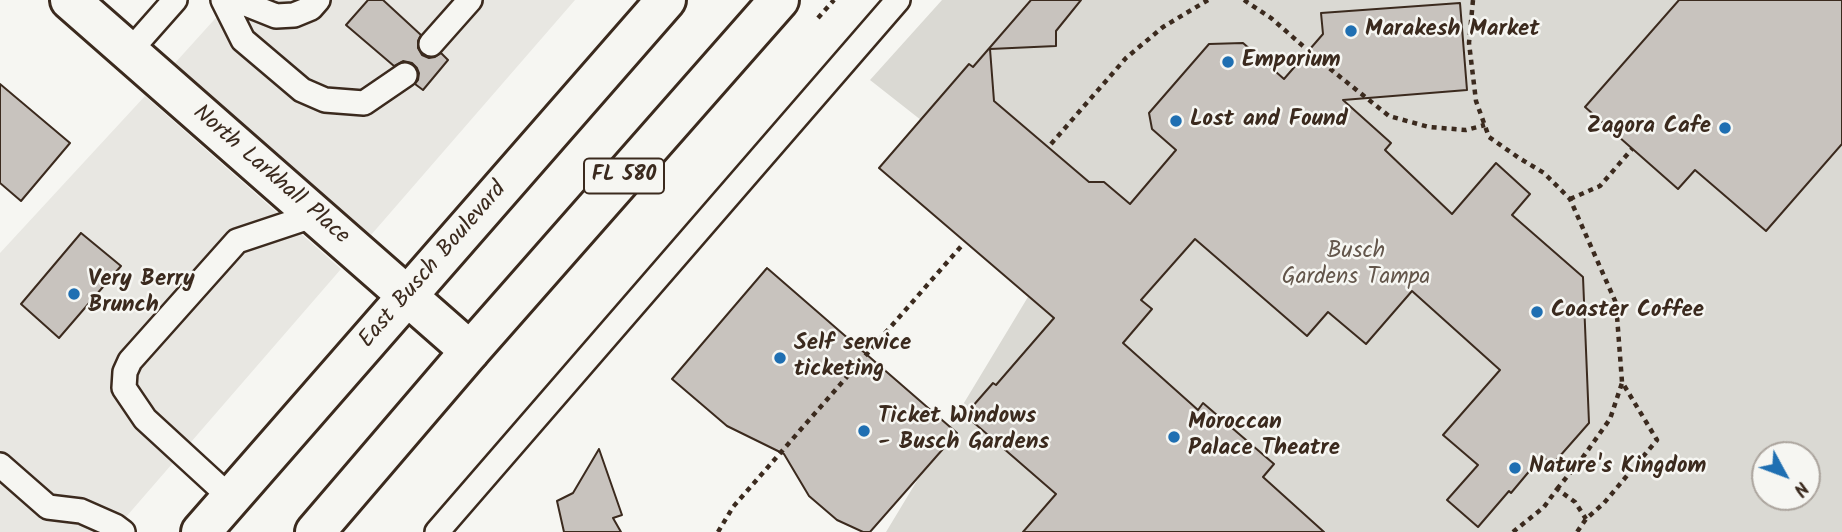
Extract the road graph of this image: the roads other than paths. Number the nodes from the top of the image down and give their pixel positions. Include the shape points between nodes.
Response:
1 (70, 0) edge
2 (174, 0) edge
3 (223, 0) edge
4 (236, 0) edge
5 (318, 0) edge
6 (470, 0) edge
7 (666, 0) edge
8 (779, 0) edge
9 (898, 0) edge
10 (431, 44) dead end
11 (129, 52) junction
12 (405, 75) dead end
13 (315, 215) junction
14 (408, 297) junction
15 (470, 351) junction
16 (0, 465) edge
17 (231, 498) junction
18 (48, 507) junction
19 (439, 531) edge
20 (66, 532) edge
21 (123, 532) edge
22 (201, 532) edge
23 (316, 532) edge

1 - 11 main road, North Larkhall Place
2 - 11 lane
3 - 12 lane via 243,40 302,90 325,100 364,103
4 - 5 lane via 276,16 295,15
6 - 10 lane
7 - 14 main road, East Busch Boulevard
8 - 15 main road, FL 580
9 - 19 lane
11 - 13 main road, North Larkhall Place
13 - 14 main road, North Larkhall Place
13 - 17 lane via 237,241 125,372 124,388 145,419
14 - 15 main road, North Larkhall Place
14 - 17 main road, East Busch Boulevard
15 - 23 main road, FL 580
16 - 18 lane
17 - 22 main road, East Busch Boulevard
18 - 20 lane via 66,524
18 - 21 lane via 81,511

